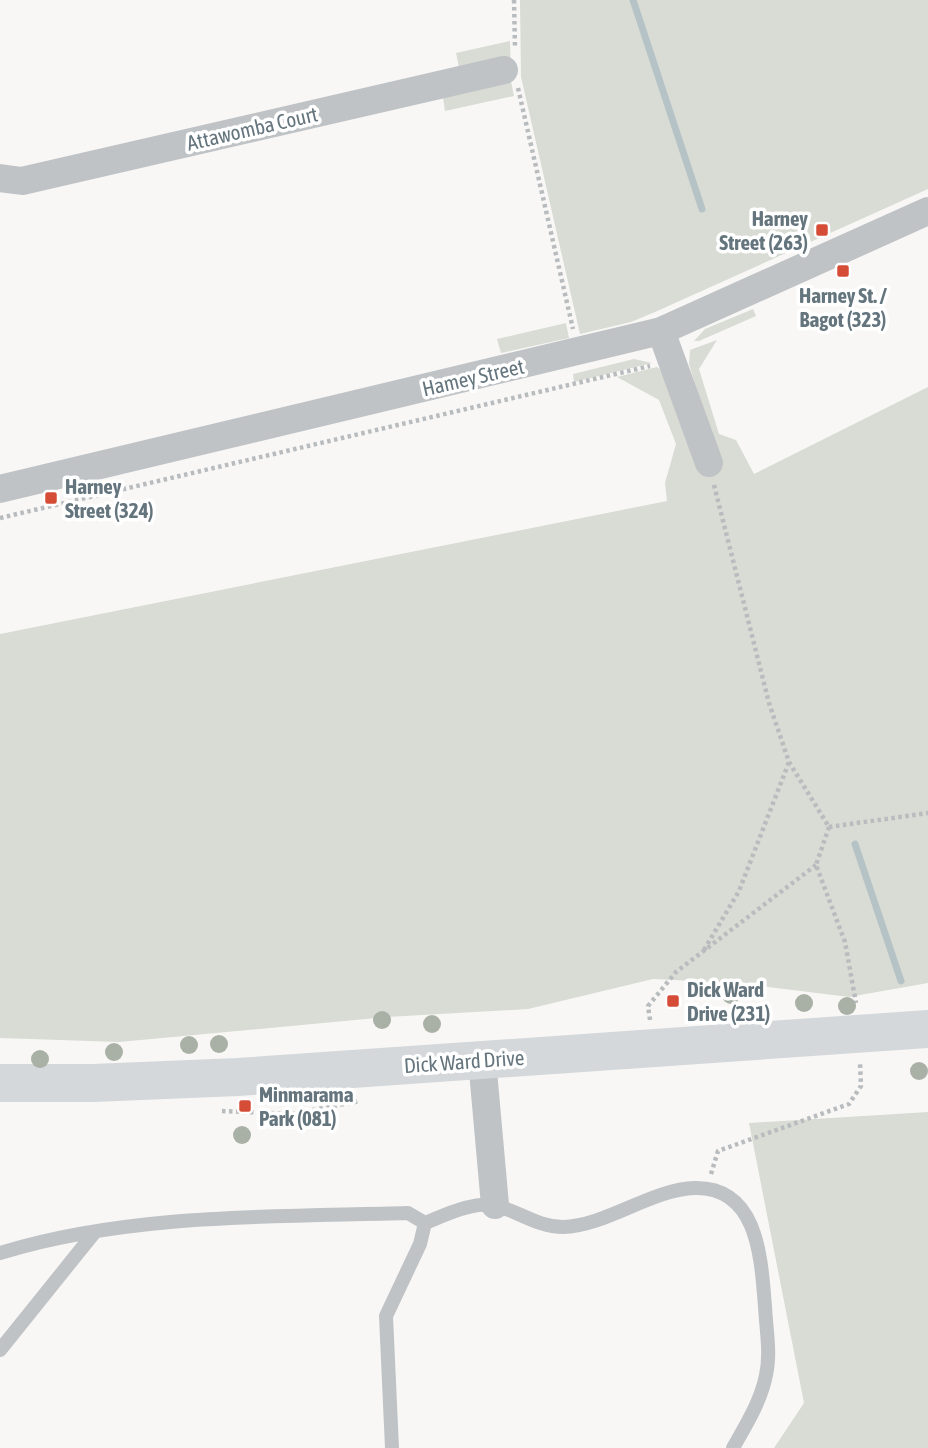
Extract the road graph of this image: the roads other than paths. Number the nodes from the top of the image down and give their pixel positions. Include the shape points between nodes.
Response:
1 (512, 68) road end
2 (0, 178) edge
3 (928, 211) edge
4 (661, 331) junction
5 (709, 463) road end
6 (0, 489) edge
7 (928, 1029) edge
8 (482, 1060) junction
9 (0, 1083) edge
10 (495, 1205) junction
11 (425, 1223) junction
12 (94, 1233) junction
13 (0, 1253) edge
14 (0, 1350) edge
15 (393, 1448) edge
16 (733, 1448) edge

1 - 2 street, Attawomba Court via 22,181
3 - 4 street, Hamey Street
4 - 5 street
4 - 6 street, Hamey Street
7 - 8 street, Dick Ward Drive
8 - 9 street, Dick Ward Drive via 225,1078
8 - 10 street
10 - 11 lane via 465,1208
10 - 16 lane via 560,1227 580,1225 695,1188 729,1196 741,1208 757,1243 769,1358 766,1378
11 - 12 lane via 408,1213 180,1220
11 - 15 lane via 420,1244 386,1316
12 - 13 lane via 39,1241
12 - 14 lane

